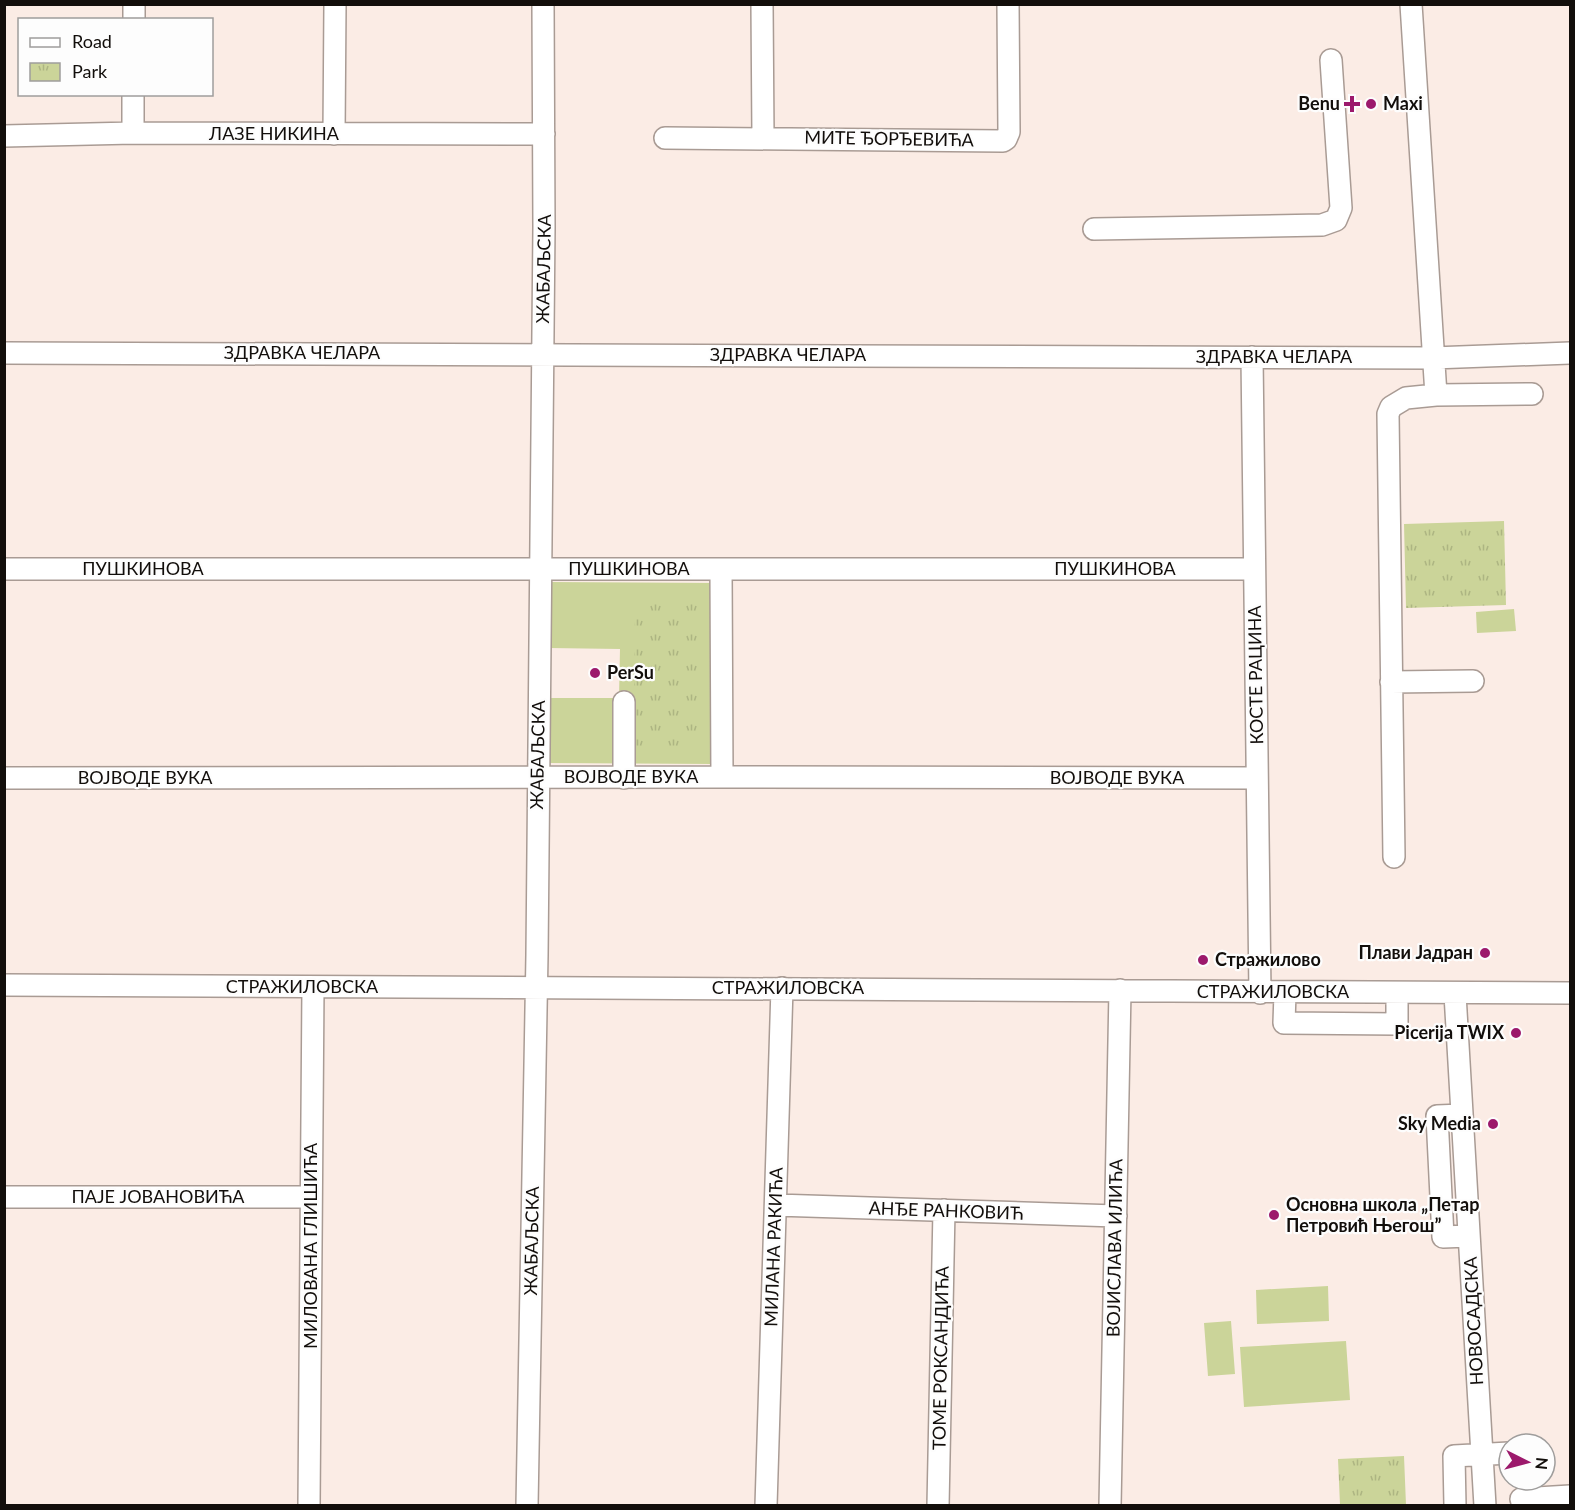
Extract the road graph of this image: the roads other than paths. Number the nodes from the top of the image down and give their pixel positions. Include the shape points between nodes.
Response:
1 (334, 4) edge
2 (543, 4) edge
3 (762, 4) edge
4 (1008, 4) edge
5 (1412, 4) edge
6 (1330, 60) dead end
7 (133, 96) edge
8 (133, 133) junction
9 (334, 134) junction
10 (544, 134) junction
11 (4, 136) edge
12 (665, 138) dead end
13 (763, 138) junction
14 (1094, 229) dead end
15 (4, 353) edge
16 (543, 353) junction
17 (1570, 353) edge
18 (1252, 357) junction
19 (1433, 358) junction
20 (1532, 394) dead end
21 (1436, 395) junction
22 (4, 569) edge
23 (540, 569) junction
24 (721, 569) junction
25 (1254, 569) junction
26 (1473, 681) dead end
27 (1391, 682) junction
28 (624, 702) dead end
29 (722, 777) junction
30 (4, 778) edge
31 (538, 778) junction
32 (624, 778) junction
33 (1257, 778) junction
34 (1394, 857) dead end
35 (4, 985) edge
36 (313, 987) junction
37 (536, 988) junction
38 (782, 988) junction
39 (1120, 990) junction
40 (1260, 993) junction
41 (1285, 993) junction
42 (1397, 993) junction
43 (1570, 993) edge
44 (1455, 994) junction
45 (4, 1197) edge
46 (311, 1197) junction
47 (776, 1205) junction
48 (944, 1210) junction
49 (1116, 1216) junction
50 (1497, 1454) edge
51 (1482, 1455) junction
52 (1520, 1495) edge
53 (1570, 1496) edge
54 (309, 1506) edge
55 (527, 1506) edge
56 (766, 1506) edge
57 (938, 1506) edge
58 (1110, 1506) edge
59 (1455, 1506) edge
60 (1485, 1506) edge

1 - 9 street
2 - 10 street, ЖАБАЉСКА
3 - 13 street
4 - 13 street, МИТЕ ЂОРЂЕВИЋА via 1010,132 1006,139
5 - 19 street
6 - 14 street via 1341,208 1336,220 1322,225
7 - 8 street
8 - 9 street, ЛАЗЕ НИКИНА
8 - 11 street, ЛАЗЕ НИКИНА
9 - 10 street, ЛАЗЕ НИКИНА
10 - 16 street, ЖАБАЉСКА
12 - 13 street, МИТЕ ЂОРЂЕВИЋА
15 - 16 street, ЗДРАВКА ЧЕЛАРА
16 - 18 street, ЗДРАВКА ЧЕЛАРА
16 - 23 street, ЖАБАЉСКА
17 - 19 street, ЗДРАВКА ЧЕЛАРА
18 - 19 street, ЗДРАВКА ЧЕЛАРА
18 - 25 street, КОСТЕ РАЦИНА
19 - 21 street
20 - 21 street
21 - 27 street via 1406,398 1391,407 1388,414
22 - 23 street, ПУШКИНОВА
23 - 24 street, ПУШКИНОВА
23 - 31 street, ЖАБАЉСКА
24 - 25 street, ПУШКИНОВА
24 - 29 street
25 - 33 street, КОСТЕ РАЦИНА
26 - 27 street
27 - 34 street
28 - 32 street
29 - 32 street, ВОЈВОДЕ ВУКА
29 - 33 street, ВОЈВОДЕ ВУКА
30 - 31 street, ВОЈВОДЕ ВУКА
31 - 32 street, ВОЈВОДЕ ВУКА
31 - 37 street, ЖАБАЉСКА
33 - 40 street, КОСТЕ РАЦИНА
35 - 36 street, СТРАЖИЛОВСКА
36 - 37 street, СТРАЖИЛОВСКА
36 - 46 street, МИЛОВАНА ГЛИШИЋА
37 - 38 street, СТРАЖИЛОВСКА
37 - 55 street, ЖАБАЉСКА
38 - 39 street, СТРАЖИЛОВСКА
38 - 47 street, МИЛАНА РАКИЋА
39 - 40 street, СТРАЖИЛОВСКА
39 - 49 street, ВОЈИСЛАВА ИЛИЋА
40 - 41 street, СТРАЖИЛОВСКА
41 - 42 street, СТРАЖИЛОВСКА
41 - 42 street via 1284,1023 1397,1024
42 - 44 street, СТРАЖИЛОВСКА
43 - 44 street, СТРАЖИЛОВСКА
44 - 51 street, НОВОСАДСКА
45 - 46 street, ПАЈЕ ЈОВАНОВИЋА
46 - 54 street, МИЛОВАНА ГЛИШИЋА
47 - 48 street, АНЂЕ РАНКОВИЋ
47 - 56 street, МИЛАНА РАКИЋА
48 - 49 street, АНЂЕ РАНКОВИЋ
48 - 57 street, ТОМЕ РОКСАНДИЋА
49 - 58 street, ВОЈИСЛАВА ИЛИЋА
50 - 51 street
51 - 59 street via 1454,1456
51 - 60 street, НОВОСАДСКА
52 - 53 street

